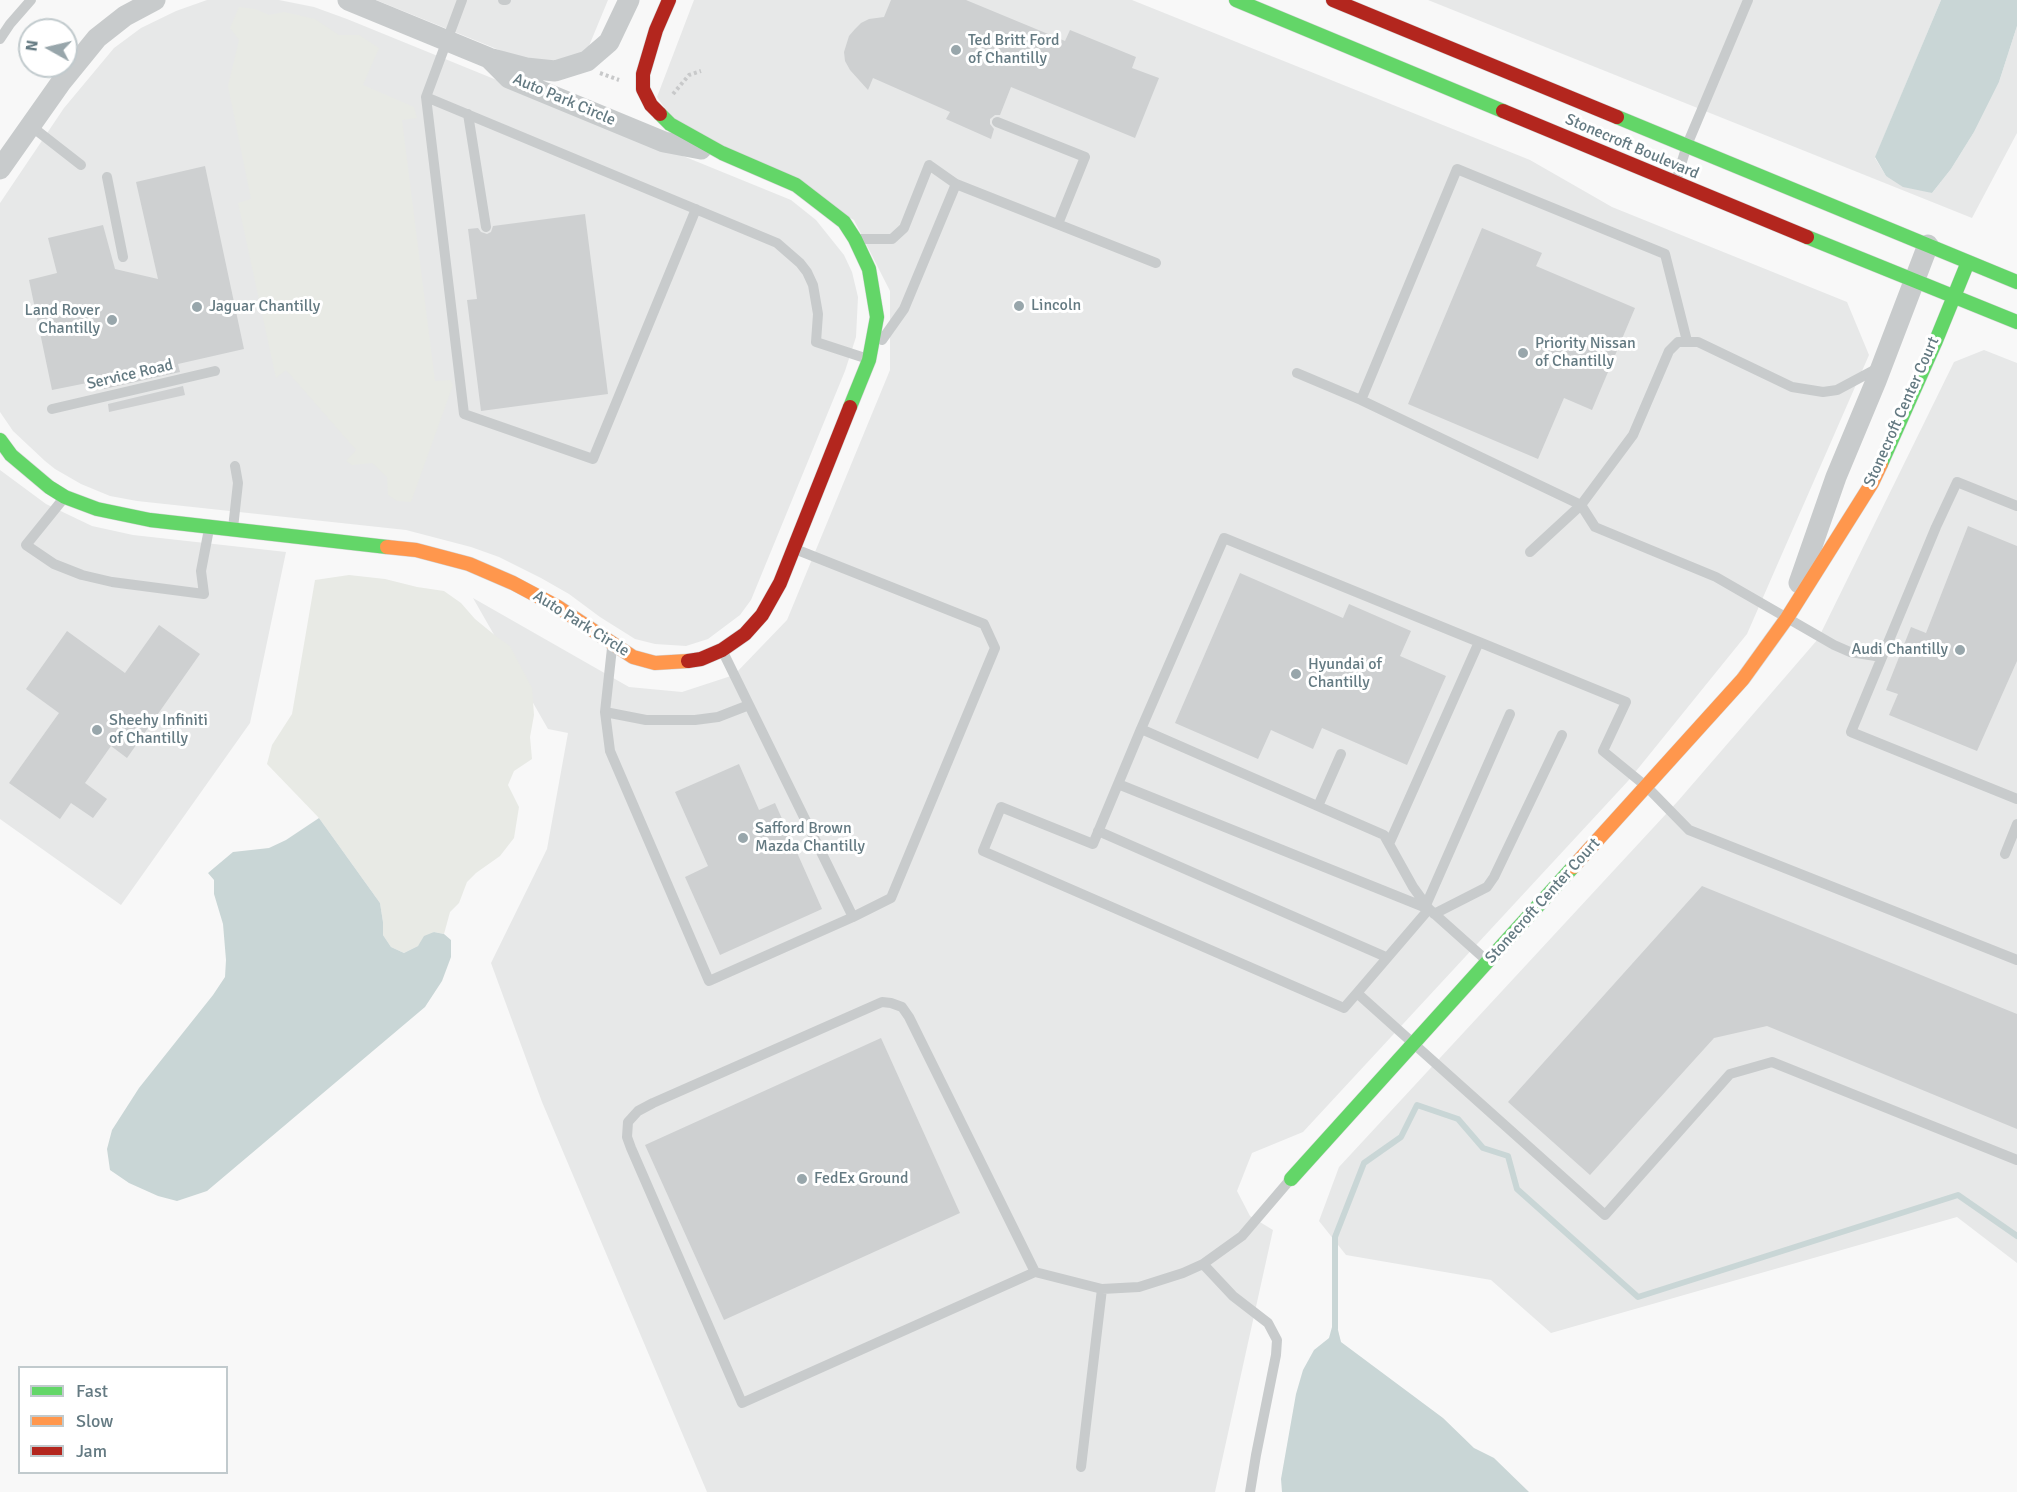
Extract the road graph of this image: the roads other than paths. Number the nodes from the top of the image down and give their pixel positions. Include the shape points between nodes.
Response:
1 (32, 0) edge
2 (155, 0) edge
3 (348, 0) edge
4 (462, 0) edge
5 (629, 0) edge
6 (669, 0) edge
7 (1236, 0) edge
8 (1333, 0) edge
9 (1748, 0) edge
10 (0, 39) edge
11 (446, 40) junction
12 (489, 58) junction
13 (426, 97) junction
14 (468, 114) junction
15 (997, 122) dead end
16 (30, 126) junction
17 (1687, 145) junction
18 (722, 153) junction
19 (81, 165) dead end
20 (0, 169) edge
21 (107, 177) dead end
22 (1676, 182) junction
23 (956, 184) junction
24 (696, 208) junction
25 (1058, 224) junction
26 (486, 227) dead end
27 (855, 239) junction
28 (1928, 245) junction
29 (123, 257) dead end
30 (1968, 262) junction
31 (1156, 263) dead end
32 (1915, 280) junction
33 (2017, 282) edge
34 (1954, 296) junction
35 (2017, 321) edge
36 (1687, 341) junction
37 (869, 360) junction
38 (1881, 367) junction
39 (214, 371) dead end
40 (1297, 373) dead end
41 (1361, 400) junction
42 (52, 409) dead end
43 (0, 440) edge
44 (11, 455) junction
45 (0, 465) edge
46 (235, 466) dead end
47 (64, 497) junction
48 (1581, 505) junction
49 (2017, 506) edge
50 (209, 526) junction
51 (233, 528) junction
52 (793, 549) junction
53 (1530, 552) dead end
54 (1787, 618) junction
55 (1479, 642) junction
56 (612, 645) junction
57 (722, 650) junction
58 (1882, 657) junction
59 (749, 705) junction
60 (605, 712) junction
61 (1510, 714) dead end
62 (1141, 729) junction
63 (1562, 735) dead end
64 (1341, 754) dead end
65 (1118, 784) junction
66 (1647, 787) junction
67 (2017, 799) edge
68 (1318, 806) junction
69 (2017, 824) edge
70 (1098, 831) junction
71 (1389, 844) junction
72 (2005, 854) dead end
73 (1430, 909) junction
74 (853, 917) junction
75 (1386, 957) junction
76 (2017, 960) edge
77 (1488, 962) junction
78 (1357, 993) junction
79 (1414, 1043) junction
80 (2017, 1160) edge
81 (1291, 1179) joint
82 (1203, 1264) junction
83 (1035, 1272) junction
84 (1102, 1288) junction
85 (1081, 1467) dead end
86 (1250, 1492) edge

1 - 10 lane
2 - 16 street via 97,38
3 - 11 street, Auto Park Circle
4 - 11 lane
5 - 12 street via 609,42 587,61 555,71
6 - 18 street, Auto Park Circle via 643,74 643,89 651,105 670,124
7 - 22 street, Stonecroft Boulevard
8 - 17 street, Stonecroft Boulevard
9 - 17 lane
11 - 12 street, Auto Park Circle
11 - 13 lane
12 - 18 street, Auto Park Circle via 509,78 664,142
13 - 14 lane
13 - 24 lane via 464,414 593,459
14 - 24 lane
14 - 26 lane
15 - 25 lane via 1085,157
16 - 19 lane
16 - 20 street
17 - 22 lane
17 - 28 street, Stonecroft Boulevard
18 - 27 street, Auto Park Circle via 796,185 844,222
21 - 29 lane
22 - 32 street, Stonecroft Boulevard
23 - 25 lane
23 - 27 lane via 929,165 904,228 892,239
23 - 37 lane via 904,309
24 - 37 lane via 777,243 807,272 813,285 818,314 816,342
25 - 31 lane
27 - 37 street, Auto Park Circle via 868,269 877,317
28 - 30 street, Stonecroft Boulevard
28 - 32 street, Stonecroft Center Court
30 - 33 street, Stonecroft Boulevard
30 - 34 street, Stonecroft Center Court
32 - 34 street, Stonecroft Boulevard
32 - 38 street, Stonecroft Center Court
34 - 35 street, Stonecroft Boulevard
34 - 54 street, Stonecroft Center Court via 1872,483
36 - 38 lane via 1698,342 1792,387 1816,391 1837,390
36 - 41 lane via 1665,254 1457,169
36 - 48 lane via 1678,342 1669,351 1633,435
37 - 52 street, Auto Park Circle
38 - 54 street, Stonecroft Center Court via 1836,477
39 - 42 lane, Service Road
40 - 41 lane
41 - 48 lane
43 - 44 street, Auto Park Circle
44 - 45 lane
44 - 47 street, Auto Park Circle
46 - 51 lane via 238,483
47 - 50 street, Auto Park Circle via 125,516
47 - 50 lane via 26,545 54,564 112,582 204,594 201,572
48 - 53 lane
48 - 54 lane via 1595,527 1716,577
49 - 58 lane via 1957,482
50 - 51 street, Auto Park Circle
51 - 56 street, Auto Park Circle via 416,550 469,564 558,607
52 - 57 street, Auto Park Circle via 762,615 745,634
52 - 74 lane via 984,624 995,648 891,898
54 - 58 lane via 1851,652
54 - 66 street, Stonecroft Center Court via 1743,679
55 - 62 lane via 1224,538
55 - 66 lane via 1626,702 1604,752
55 - 71 lane
56 - 57 street, Auto Park Circle via 655,663 681,662
56 - 60 lane
57 - 59 lane
58 - 67 lane via 1851,732
59 - 60 lane via 718,717 695,720 646,720
59 - 74 lane
60 - 74 lane via 614,762 709,981
61 - 73 lane
62 - 65 lane
62 - 68 lane
63 - 73 lane via 1487,887
64 - 68 lane
65 - 70 lane
65 - 73 lane
66 - 76 lane via 1689,830
66 - 77 street, Stonecroft Center Court
68 - 71 lane via 1384,835
69 - 72 lane
70 - 75 lane
70 - 78 lane via 1093,844 1001,807 983,851 1344,1008
71 - 73 lane
73 - 75 lane
73 - 77 lane
75 - 78 lane
77 - 79 street, Stonecroft Center Court
78 - 79 lane
79 - 80 lane via 1605,1215 1730,1074 1772,1062
79 - 81 street, Stonecroft Center Court
81 - 82 lane via 1242,1236
82 - 84 lane via 1139,1287
82 - 86 lane via 1233,1296 1268,1323 1277,1340
83 - 83 lane via 742,1403 631,1148 628,1122 653,1103 882,1002 902,1007
83 - 84 lane
84 - 85 lane

